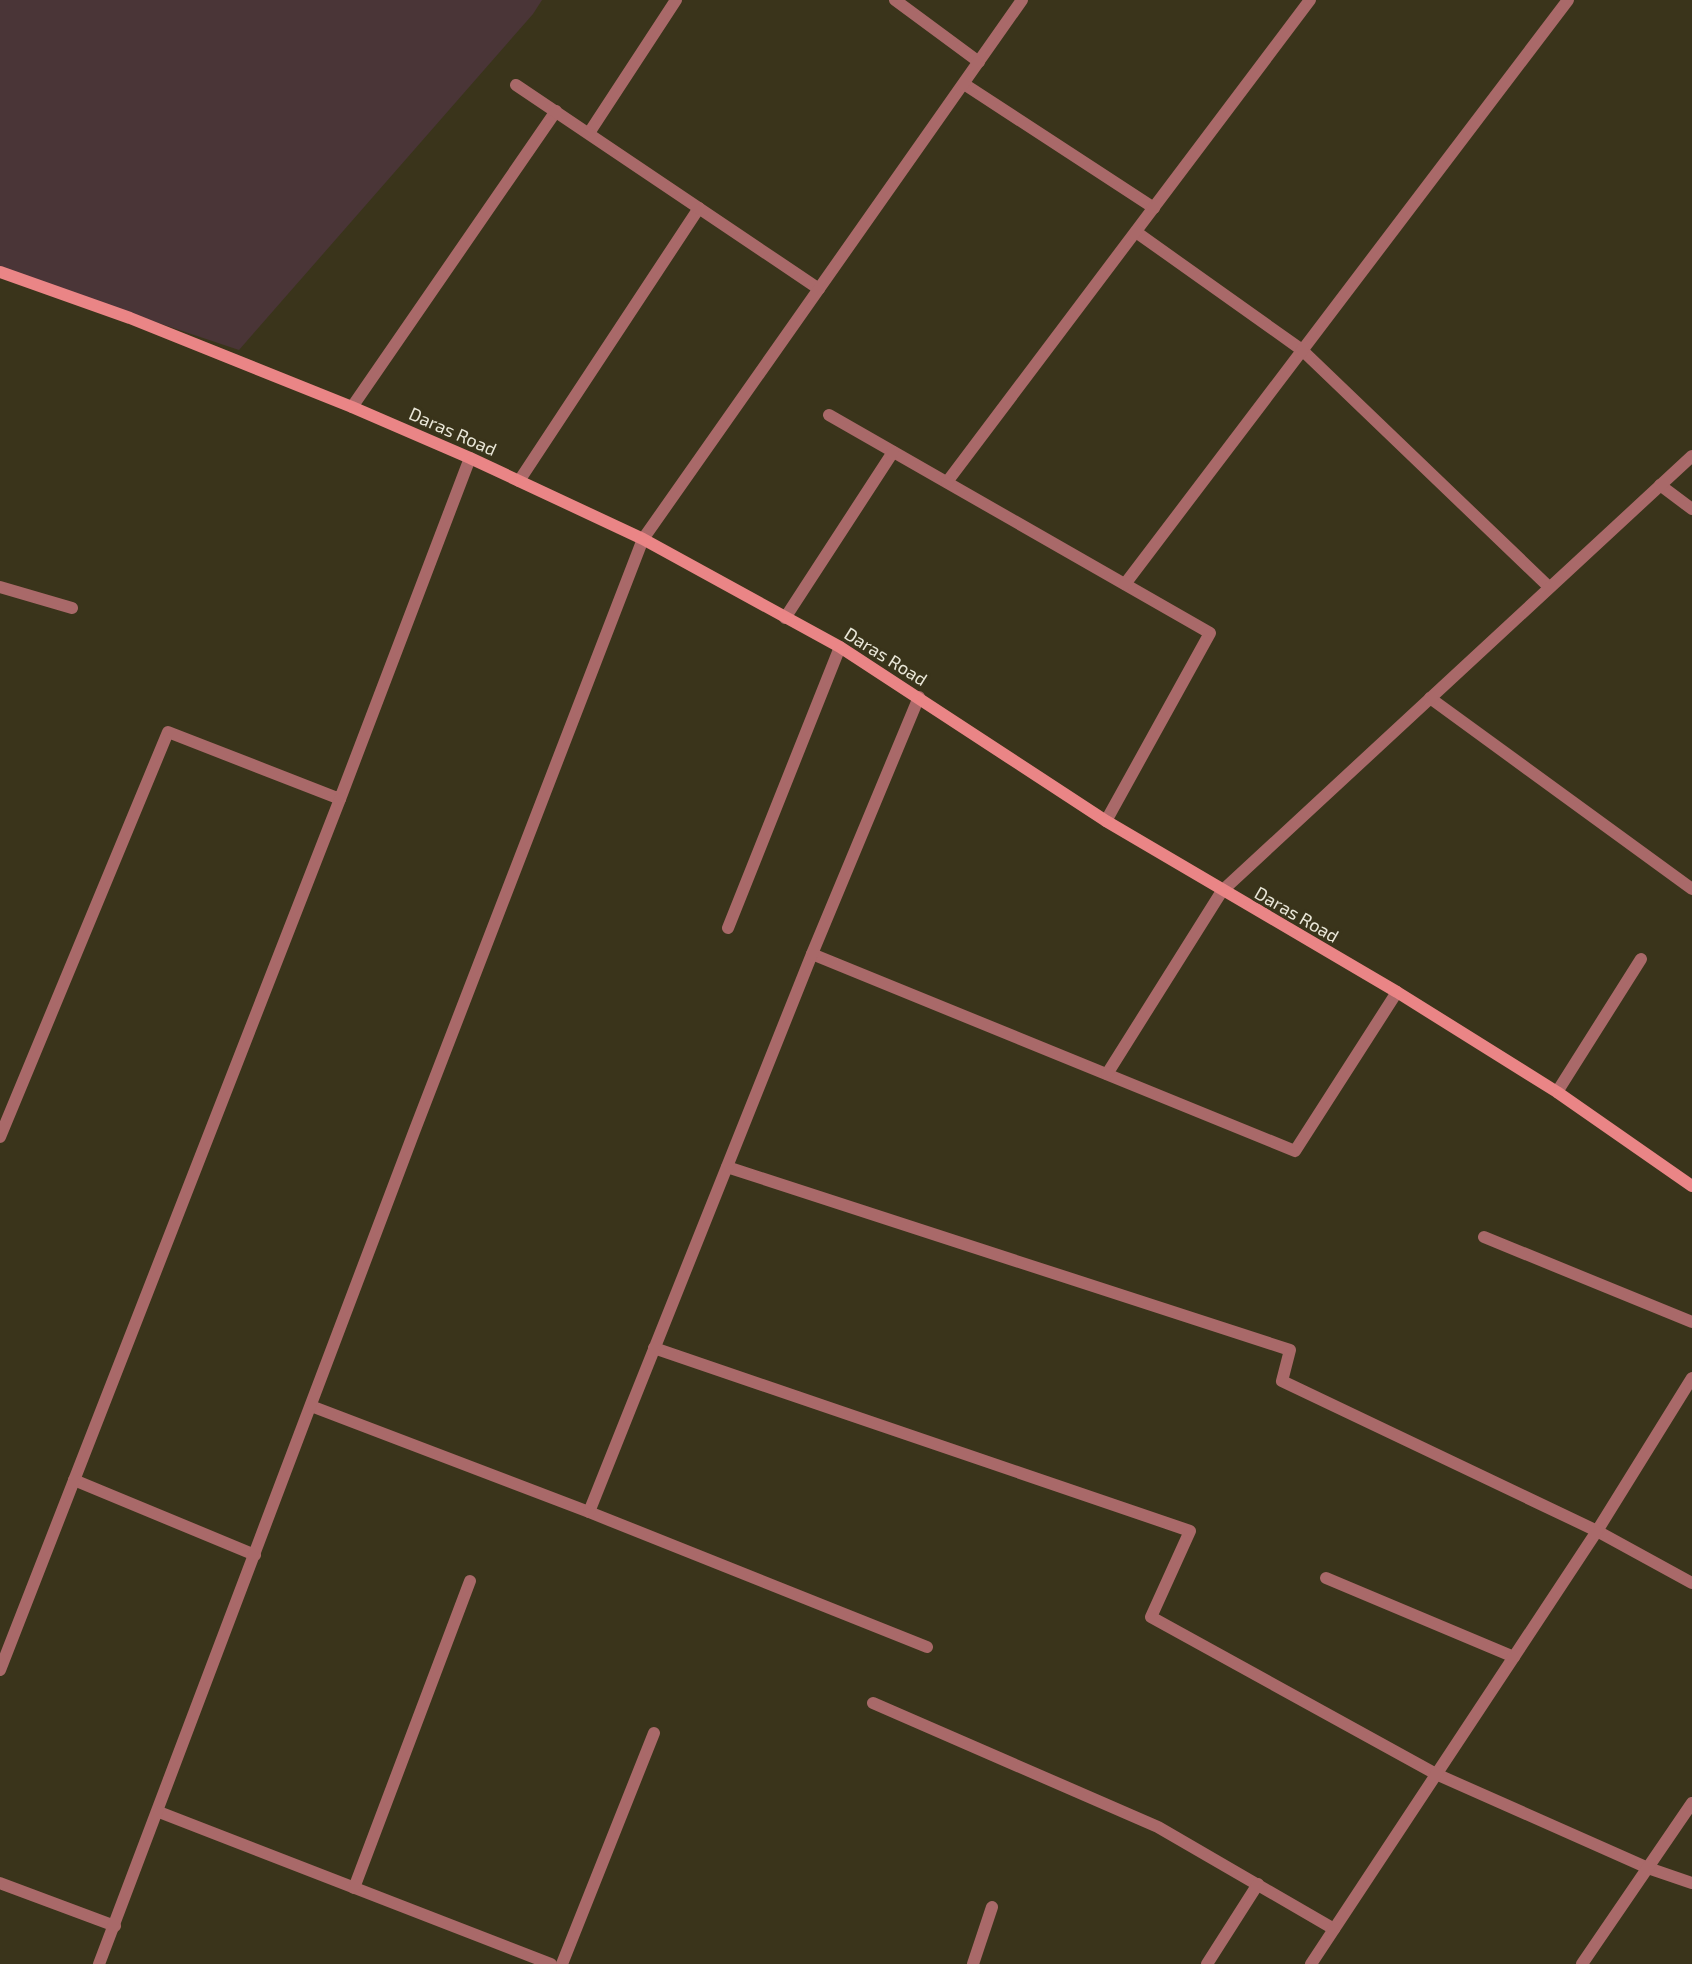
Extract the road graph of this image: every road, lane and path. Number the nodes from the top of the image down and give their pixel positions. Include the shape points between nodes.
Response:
1 (676, 0) edge
2 (895, 0) edge
3 (1023, 0) edge
4 (1310, 0) edge
5 (1568, 0) edge
6 (979, 62) junction
7 (964, 84) junction
8 (516, 85) dead end
9 (556, 111) junction
10 (589, 133) junction
11 (699, 208) junction
12 (1154, 208) junction
13 (1136, 232) junction
14 (0, 272) edge
15 (819, 289) junction
16 (1302, 350) junction
17 (352, 407) junction
18 (829, 415) dead end
19 (893, 452) junction
20 (1692, 456) edge
21 (471, 458) junction
22 (519, 481) junction
23 (947, 482) junction
24 (1660, 485) junction
25 (1692, 509) edge
26 (643, 539) junction
27 (1125, 584) junction
28 (0, 586) edge
29 (1549, 587) junction
30 (72, 608) dead end
31 (785, 618) junction
32 (840, 647) junction
33 (919, 697) junction
34 (1430, 698) junction
35 (340, 799) junction
36 (1106, 821) junction
37 (1692, 889) edge
38 (1222, 891) junction
39 (728, 928) dead end
40 (812, 954) junction
41 (1641, 959) dead end
42 (1397, 992) junction
43 (1107, 1074) junction
44 (1557, 1092) junction
45 (0, 1137) edge
46 (727, 1167) junction
47 (1692, 1186) edge
48 (1484, 1237) dead end
49 (1692, 1322) edge
50 (654, 1348) junction
51 (1692, 1378) edge
52 (311, 1406) junction
53 (74, 1480) junction
54 (589, 1512) junction
55 (1597, 1531) junction
56 (255, 1555) junction
57 (1326, 1578) dead end
58 (470, 1581) dead end
59 (1692, 1583) edge
60 (927, 1647) dead end
61 (1514, 1657) junction
62 (0, 1670) edge
63 (873, 1703) dead end
64 (654, 1733) dead end
65 (1436, 1774) junction
66 (1692, 1803) edge
67 (159, 1812) junction
68 (1648, 1868) junction
69 (0, 1883) edge
70 (1258, 1884) junction
71 (1692, 1884) edge
72 (354, 1888) junction
73 (992, 1907) dead end
74 (116, 1926) junction
75 (1334, 1929) junction
76 (99, 1964) edge
77 (551, 1964) edge
78 (562, 1964) edge
79 (973, 1964) edge
80 (1207, 1964) edge
81 (1311, 1964) edge
82 (1582, 1964) edge

1 - 10 street
2 - 6 street
3 - 6 street
4 - 12 street
5 - 16 street
6 - 7 street
7 - 12 street
7 - 15 street
8 - 9 street
9 - 10 street
9 - 17 street
10 - 11 street
11 - 15 street
11 - 22 street
12 - 13 street
13 - 16 street
13 - 23 street
14 - 17 street, Daras Road via 130,318
15 - 26 street
16 - 27 street
16 - 29 street
17 - 21 street, Daras Road
18 - 19 street
19 - 23 street
19 - 31 street
20 - 24 street
21 - 22 street, Daras Road
21 - 35 street
22 - 26 street, Daras Road
23 - 27 street
24 - 25 street
24 - 29 street
26 - 31 street, Daras Road
26 - 52 street
27 - 36 street via 1210,633
28 - 30 street
29 - 34 street
31 - 32 street, Daras Road
32 - 33 street, Daras Road
32 - 39 street
33 - 36 street, Daras Road
33 - 40 street
34 - 37 street
34 - 38 street
35 - 45 street via 168,732
35 - 53 street
36 - 38 street, Daras Road
38 - 42 street, Daras Road
38 - 43 street
40 - 43 street
40 - 46 street
41 - 44 street
42 - 43 street via 1295,1151
42 - 44 street, Daras Road
44 - 47 street, Daras Road
46 - 50 street
46 - 55 street via 1290,1350 1282,1381
48 - 49 street
50 - 54 street
50 - 65 street via 1190,1531 1151,1617
51 - 55 street
52 - 54 street
52 - 56 street
53 - 56 street
53 - 62 street
54 - 60 street
55 - 59 street
55 - 61 street
56 - 67 street
57 - 61 street
58 - 72 street
61 - 65 street
63 - 70 street via 1158,1827
64 - 78 street
65 - 68 street
65 - 75 street
66 - 68 street
67 - 72 street
67 - 74 street
68 - 71 street
68 - 82 street
69 - 74 street
70 - 75 street
70 - 80 street
72 - 77 street
73 - 79 street
74 - 76 street
75 - 81 street

